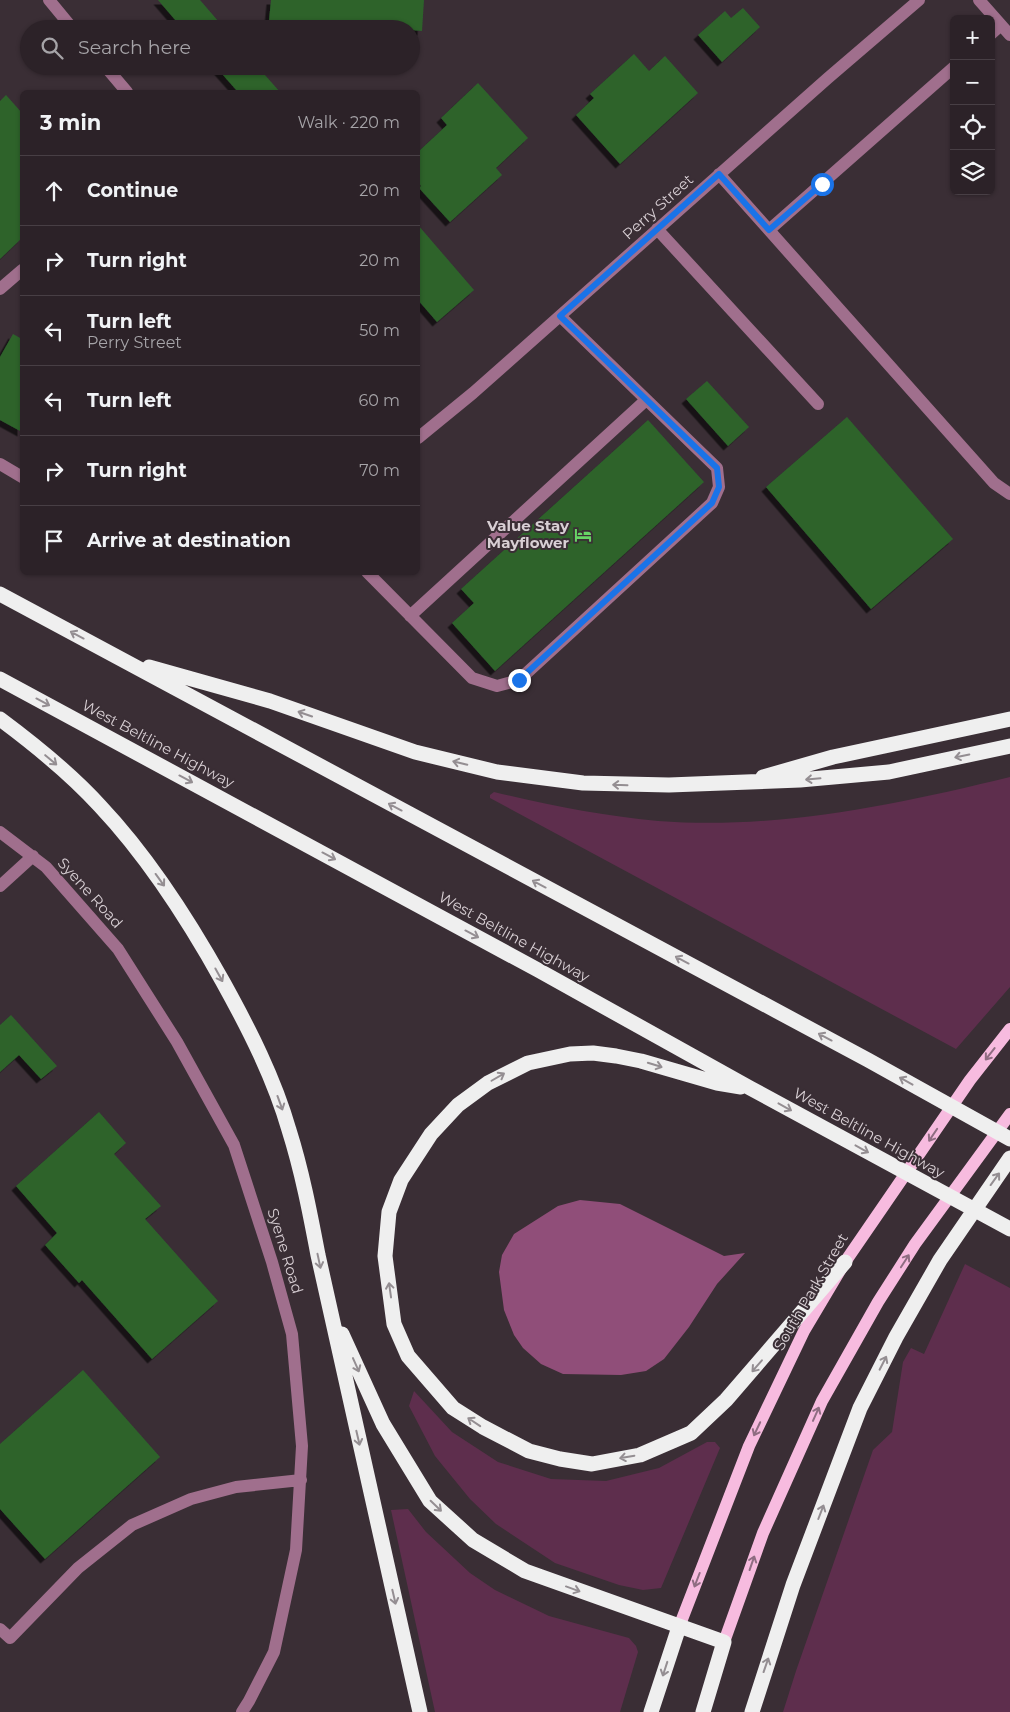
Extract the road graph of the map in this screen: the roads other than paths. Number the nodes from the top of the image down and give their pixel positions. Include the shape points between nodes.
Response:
1 (48, 0) edge
2 (919, 0) edge
3 (979, 0) edge
4 (65, 20) edge
5 (1001, 25) junction
6 (995, 30) edge
7 (1010, 35) edge
8 (950, 71) edge
9 (113, 75) edge
10 (125, 90) edge
11 (719, 174) junction
12 (658, 229) junction
13 (769, 230) junction
14 (20, 272) edge
15 (0, 289) edge
16 (560, 316) junction
17 (646, 400) junction
18 (818, 404) dead end
19 (420, 436) edge
20 (0, 464) edge
21 (20, 476) edge
22 (1010, 494) edge
23 (370, 575) edge
24 (0, 594) edge
25 (410, 616) junction
26 (120, 658) junction
27 (0, 679) edge
28 (0, 719) edge
29 (1010, 719) edge
30 (1010, 746) edge
31 (751, 782) junction
32 (0, 832) edge
33 (33, 856) junction
34 (0, 886) edge
35 (1010, 1029) edge
36 (750, 1088) junction
37 (1010, 1114) edge
38 (1010, 1139) edge
39 (1010, 1158) edge
40 (1010, 1229) edge
41 (845, 1262) junction
42 (329, 1305) junction
43 (301, 1480) junction
44 (679, 1627) junction
45 (0, 1629) edge
46 (724, 1642) junction
47 (242, 1712) edge
48 (420, 1712) edge
49 (651, 1712) edge
50 (703, 1712) edge
51 (752, 1712) edge

1 - 4 street
2 - 11 street, Perry Street
3 - 5 street
5 - 6 street
5 - 7 street
8 - 13 street
9 - 10 street
11 - 12 street, Perry Street
11 - 13 street
12 - 16 street, Perry Street
12 - 18 street
13 - 22 street via 994,483
14 - 15 street
16 - 17 street
16 - 19 street, Perry Street
17 - 25 street
17 - 25 street via 717,468 719,487 712,503 519,680 497,686 472,678
20 - 21 street
23 - 25 street
26 -> 24 highway
31 -> 26 highway via 628,785 582,783 497,772 415,752 270,701
38 -> 26 highway
27 -> 36 highway, West Beltline Highway
28 -> 42 highway via 60,767 100,806 158,877 196,932 240,1012 280,1102 305,1190
29 - 31 highway via 833,757
30 -> 31 highway via 889,772
32 - 33 street, Syene Road
33 - 34 street
33 - 43 street, Syene Road via 118,949 177,1042 234,1145 292,1334 302,1446
35 -> 41 main road, South Park Street via 970,1080
36 -> 40 highway, West Beltline Highway
41 -> 36 highway via 726,1400 691,1433 640,1455 592,1464 529,1451 453,1408 408,1356 394,1324 385,1256 389,1212 406,1172 431,1134 458,1105 488,1083 528,1063 593,1053 641,1061 717,1083
46 -> 37 main road via 763,1533 822,1401 915,1244
51 -> 39 highway via 793,1585 860,1408 940,1260
41 -> 44 main road, South Park Street via 804,1331 749,1446
42 -> 44 highway via 382,1424 437,1508 473,1540 525,1571
42 -> 48 highway
43 - 45 street via 236,1487 200,1497 132,1525 78,1568 10,1638
43 - 47 street, Syene Road via 296,1550 274,1652
44 - 46 highway
44 -> 49 highway
46 - 50 highway

